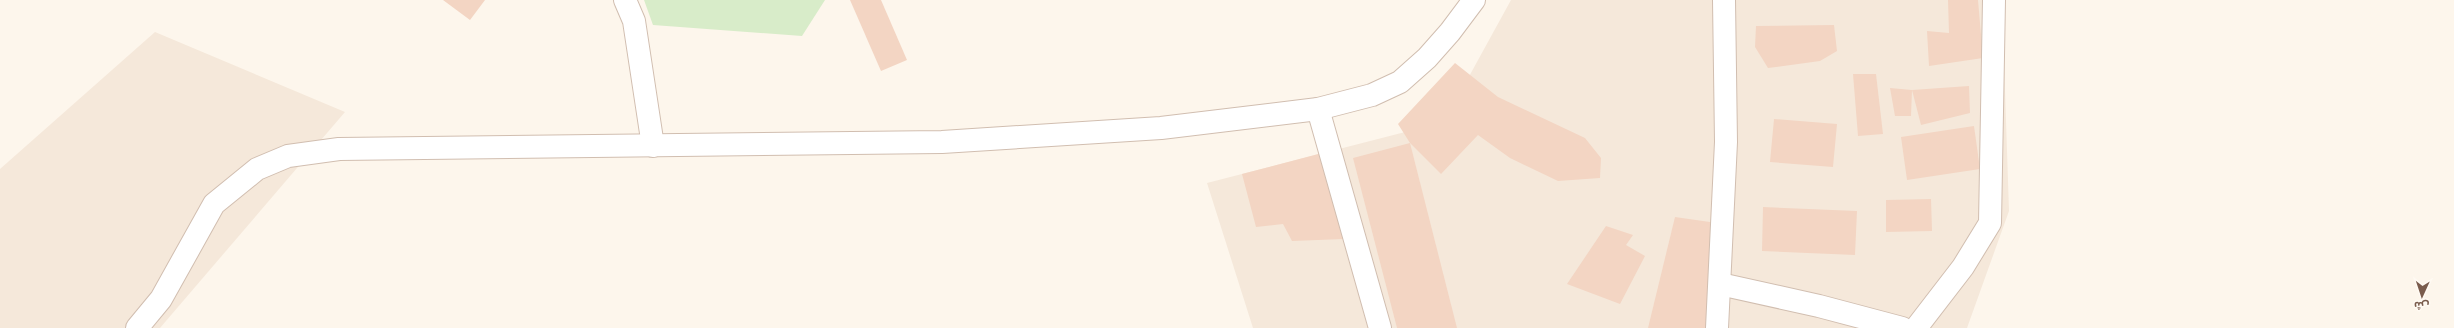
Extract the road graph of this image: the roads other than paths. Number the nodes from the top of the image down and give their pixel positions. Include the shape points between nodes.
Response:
1 (625, 0) edge
2 (1474, 0) edge
3 (1724, 0) edge
4 (1994, 0) edge
5 (1318, 109) junction
6 (653, 146) junction
7 (1720, 284) junction
8 (137, 328) edge
9 (1380, 328) edge
10 (1717, 328) edge
11 (1902, 328) edge
12 (1916, 328) edge

1 - 6 street via 634,21
2 - 5 street via 1427,58 1400,82 1372,95
3 - 7 street via 1726,142
4 - 12 street via 1990,223 1963,267
5 - 6 street via 1162,128 942,142
5 - 9 street
6 - 8 street via 339,149 288,156 257,168 214,204 161,299
7 - 10 street
7 - 11 street

